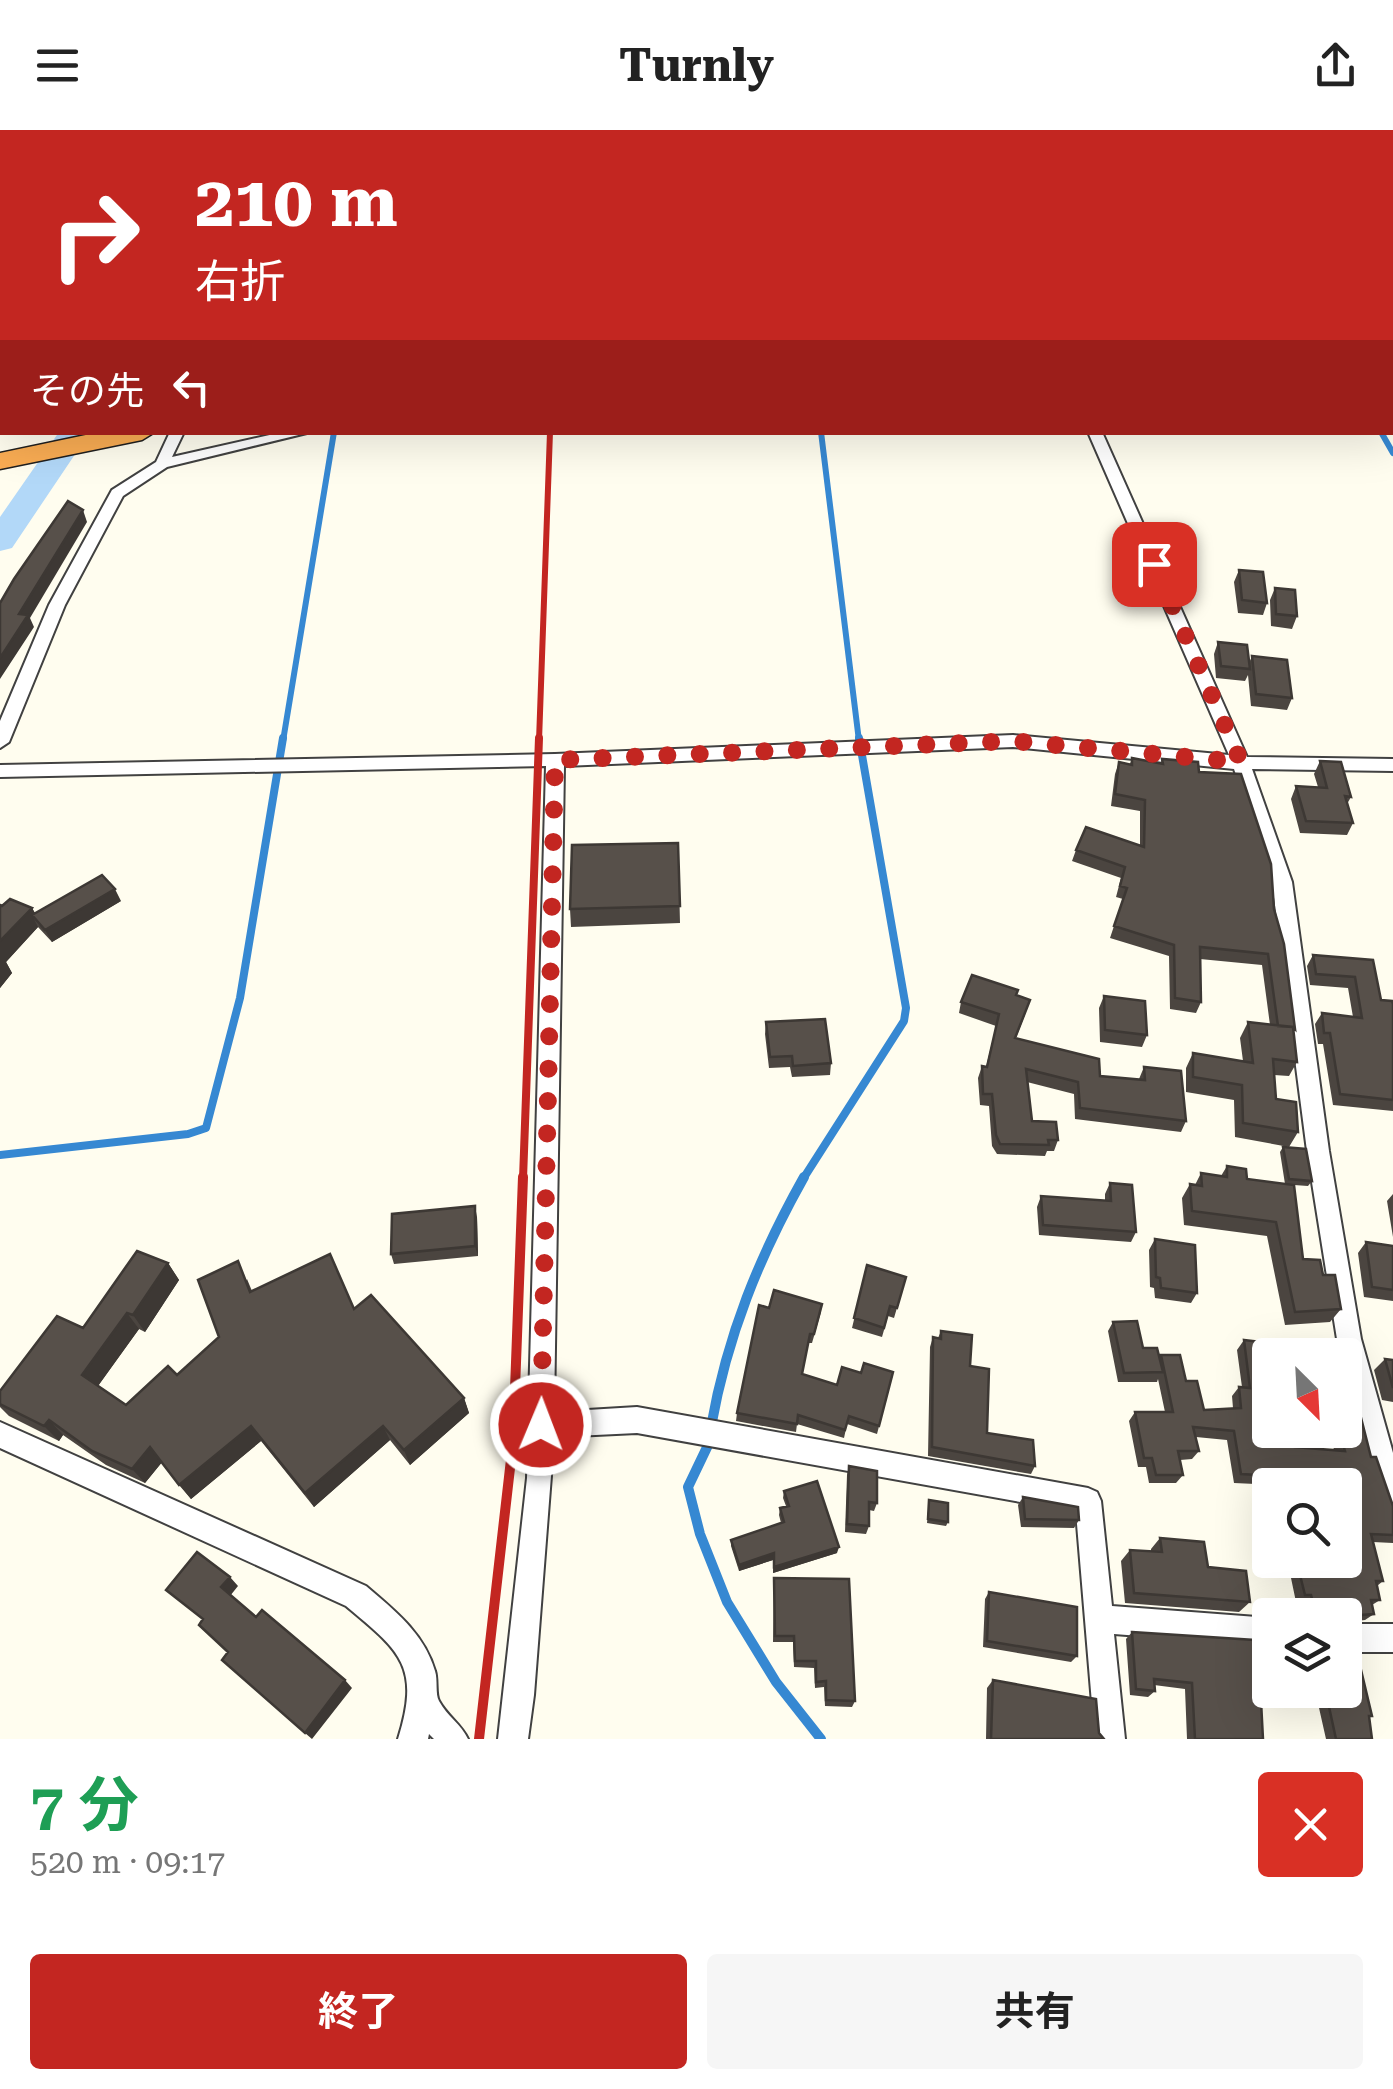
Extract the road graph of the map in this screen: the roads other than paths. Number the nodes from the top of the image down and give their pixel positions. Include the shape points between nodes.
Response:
1 (51, 435) edge
2 (127, 435) edge
3 (176, 435) edge
4 (291, 435) edge
5 (1096, 435) edge
6 (0, 445) edge
7 (0, 461) edge
8 (162, 464) junction
9 (0, 742) edge
10 (555, 760) junction
11 (1241, 762) junction
12 (1393, 765) edge
13 (0, 771) edge
14 (541, 1425) junction
15 (0, 1434) edge
16 (1393, 1501) edge
17 (1100, 1619) junction
18 (1252, 1631) edge
19 (1362, 1638) edge
20 (1393, 1638) edge
21 (425, 1707) junction
22 (413, 1739) edge
23 (454, 1739) edge
24 (513, 1739) edge
25 (1110, 1739) edge

1 - 6 highway
2 - 7 highway
3 - 8 street
4 - 8 street
5 - 11 street
8 - 9 street via 117,493 57,605
10 - 11 street via 1013,741
10 - 13 street
10 - 14 street
11 - 12 street
11 - 16 street via 1282,882 1348,1339
14 - 17 street via 636,1420 1088,1500
14 - 24 street
15 - 21 street via 356,1596 416,1653
17 - 18 street
17 - 25 street
19 - 20 street
21 - 22 street
21 - 23 street

